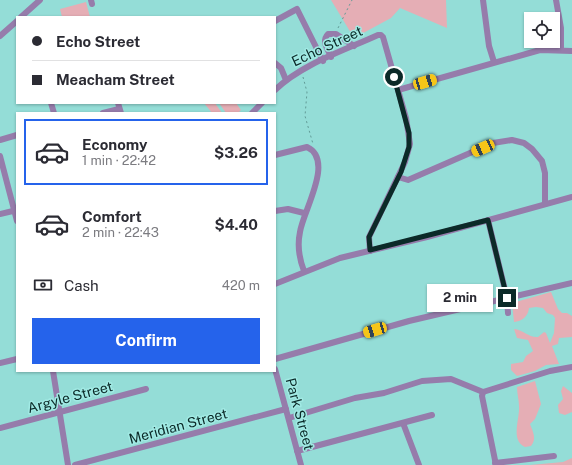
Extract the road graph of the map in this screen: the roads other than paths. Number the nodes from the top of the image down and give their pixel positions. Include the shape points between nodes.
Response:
1 (40, 0) edge
2 (483, 0) edge
3 (564, 0) edge
4 (556, 1) edge
5 (25, 16) edge
6 (276, 20) edge
7 (16, 22) edge
8 (0, 36) edge
9 (326, 36) junction
10 (312, 40) junction
11 (354, 46) junction
12 (561, 50) junction
13 (572, 51) edge
14 (331, 56) junction
15 (323, 60) junction
16 (494, 62) junction
17 (276, 64) edge
18 (286, 80) junction
19 (276, 89) edge
20 (398, 90) junction
21 (261, 104) edge
22 (119, 108) edge
23 (106, 112) edge
24 (253, 112) edge
25 (16, 135) edge
26 (0, 140) edge
27 (276, 155) edge
28 (0, 156) edge
29 (398, 177) junction
30 (572, 197) edge
31 (545, 204) junction
32 (16, 210) edge
33 (276, 211) edge
34 (0, 214) edge
35 (304, 214) junction
36 (488, 220) junction
37 (370, 250) junction
38 (304, 271) junction
39 (572, 283) edge
40 (276, 284) edge
41 (507, 298) junction
42 (508, 313) dead end
43 (16, 359) edge
44 (276, 359) edge
45 (0, 363) edge
46 (572, 368) edge
47 (54, 372) edge
48 (276, 372) edge
49 (146, 389) dead end
50 (483, 392) junction
51 (286, 409) junction
52 (60, 412) junction
53 (432, 415) dead end
54 (288, 418) junction
55 (403, 423) junction
56 (0, 428) edge
57 (297, 451) junction
58 (554, 456) dead end
59 (496, 464) edge
60 (68, 465) edge
61 (75, 465) edge
62 (301, 465) edge
63 (419, 465) edge

1 - 5 street
2 - 16 street via 489,46
3 - 4 street
4 - 12 street via 561,28
6 - 10 street via 297,9
7 - 8 street
9 - 10 street
9 - 11 street via 336,34
9 - 14 street via 324,42
10 - 15 street
11 - 14 street, Echo Street
11 - 20 street, Echo Street via 381,35
12 - 13 street
12 - 16 street via 540,50
14 - 15 street, Echo Street
15 - 18 street, Echo Street
16 - 20 street
17 - 18 street via 281,68
18 - 19 street, Echo Street
20 - 29 street, Echo Street via 410,142
21 - 24 street
22 - 23 street
25 - 26 street
27 - 35 street via 304,147 313,152 319,165 318,174
28 - 32 street
29 - 31 street via 408,180 493,143 512,140 524,143 542,161 545,173
29 - 37 street, Echo Street via 369,237
30 - 31 street
31 - 36 street
32 - 34 street
33 - 35 street via 288,209
35 - 38 street via 298,243
36 - 37 street
36 - 41 street
37 - 38 street
38 - 40 street
39 - 41 street
41 - 42 street
41 - 44 street via 404,322
43 - 45 street
46 - 50 street via 547,372
47 - 52 street
48 - 51 street, Park Street
49 - 52 street, Argyle Street
50 - 54 street via 449,378 422,381
50 - 59 street
51 - 54 street, Park Street
51 - 61 street, Meridian Street
52 - 56 street, Argyle Street
52 - 60 street
53 - 55 street
54 - 57 street, Park Street
55 - 57 street
55 - 63 street
57 - 62 street, Park Street
58 - 59 street

